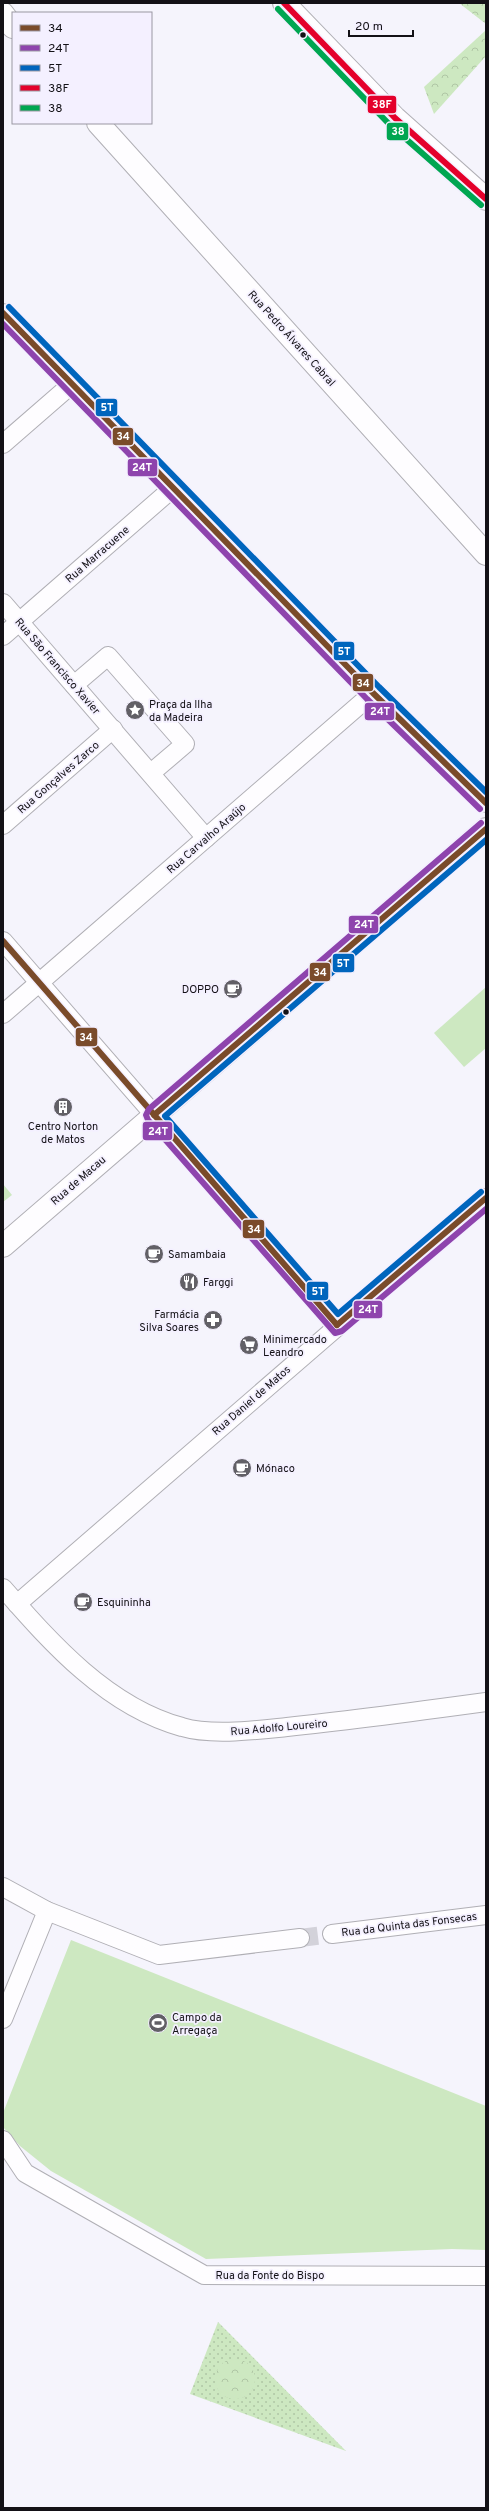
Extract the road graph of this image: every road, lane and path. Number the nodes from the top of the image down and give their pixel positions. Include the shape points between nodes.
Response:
1 (284, 3) edge
2 (3, 14) edge
3 (12, 26) edge
4 (99, 124) edge
5 (486, 199) edge
6 (3, 313) edge
7 (72, 384) junction
8 (3, 444) edge
9 (174, 487) junction
10 (486, 554) edge
11 (3, 603) edge
12 (19, 622) junction
13 (3, 636) edge
14 (74, 685) junction
15 (373, 693) junction
16 (113, 729) junction
17 (151, 773) junction
18 (486, 803) edge
19 (3, 825) edge
20 (486, 829) edge
21 (206, 838) junction
22 (3, 941) edge
23 (39, 983) junction
24 (3, 1014) edge
25 (154, 1114) junction
26 (486, 1198) edge
27 (3, 1246) edge
28 (337, 1325) junction
29 (3, 1588) edge
30 (17, 1604) junction
31 (486, 1702) edge
32 (3, 1887) edge
33 (47, 1911) junction
34 (486, 1915) edge
35 (332, 1934) tunnel mouth
36 (300, 1938) tunnel mouth
37 (3, 2019) edge
38 (3, 2140) edge
39 (486, 2276) edge

1 - 5 street via 395,118
2 - 3 street
4 - 10 street, Rua Pedro Álvares Cabral
6 - 7 street
7 - 8 street
7 - 9 street
9 - 12 street, Rua Marracuene
9 - 15 street
11 - 12 street, Rua São Francisco Xavier
12 - 13 street, Rua Marracuene
12 - 14 street, Rua São Francisco Xavier
14 - 16 street, Rua São Francisco Xavier
14 - 17 street via 108,656 134,685 185,744
15 - 18 street
15 - 21 street, Rua Carvalho Araújo
16 - 17 street, Rua São Francisco Xavier
16 - 19 street, Rua Gonçalves Zarco
17 - 21 street, Rua São Francisco Xavier
20 - 25 street, Rua de Macau
21 - 23 street, Rua Carvalho Araújo
22 - 23 street
23 - 24 street, Rua Carvalho Araújo
23 - 25 street
25 - 27 street, Rua de Macau
25 - 28 street
26 - 28 street, Rua Daniel de Matos
28 - 30 street, Rua Daniel de Matos
29 - 30 street, Rua Adolfo Loureiro
30 - 31 street, Rua Adolfo Loureiro via 81,1671 134,1708 182,1728 235,1732 341,1722
32 - 33 street
33 - 36 street via 159,1955
33 - 37 street
34 - 35 street, Rua da Quinta das Fonsecas
38 - 39 street, Rua da Fonte do Bispo via 25,2173 204,2275

